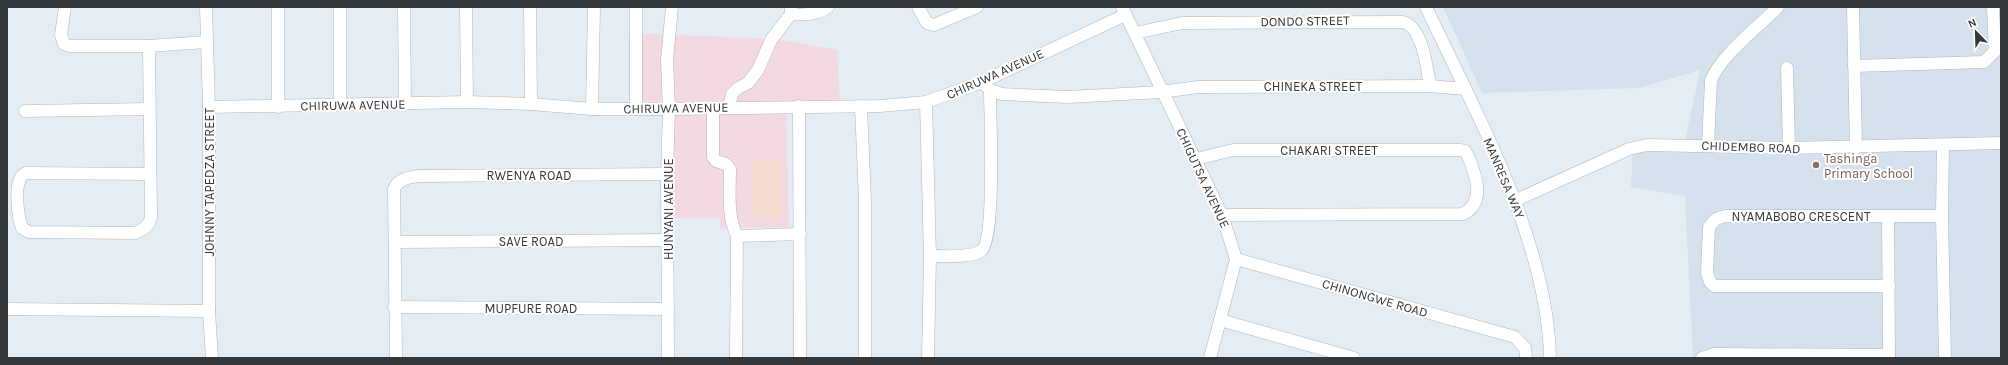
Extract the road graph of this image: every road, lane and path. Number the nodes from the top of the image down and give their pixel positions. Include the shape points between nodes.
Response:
1 (65, 7) edge
2 (206, 7) edge
3 (278, 7) edge
4 (340, 7) edge
5 (404, 7) edge
6 (466, 7) edge
7 (530, 7) edge
8 (594, 7) edge
9 (636, 7) edge
10 (672, 7) edge
11 (828, 7) edge
12 (918, 7) edge
13 (977, 7) edge
14 (1426, 7) edge
15 (1778, 7) edge
16 (1853, 7) edge
17 (1993, 7) edge
18 (791, 10) edge
19 (1124, 11) edge
20 (1135, 32) junction
21 (206, 42) junction
22 (149, 46) junction
23 (1854, 66) junction
24 (1787, 68) dead end
25 (986, 86) junction
26 (1430, 86) junction
27 (1465, 89) junction
28 (1162, 92) junction
29 (467, 102) junction
30 (926, 102) junction
31 (406, 104) junction
32 (531, 104) junction
33 (340, 105) junction
34 (798, 106) junction
35 (861, 106) junction
36 (209, 107) junction
37 (278, 107) junction
38 (729, 107) junction
39 (713, 108) junction
40 (148, 109) junction
41 (592, 109) junction
42 (636, 109) junction
43 (669, 109) junction
44 (25, 111) dead end
45 (2001, 143) edge
46 (1708, 145) junction
47 (1942, 145) junction
48 (1789, 148) junction
49 (1856, 148) junction
50 (1196, 159) junction
51 (149, 174) junction
52 (667, 174) junction
53 (1514, 201) junction
54 (1222, 215) junction
55 (1888, 216) junction
56 (1942, 216) junction
57 (800, 234) junction
58 (737, 236) junction
59 (668, 240) junction
60 (395, 242) junction
61 (930, 256) junction
62 (1236, 259) junction
63 (1889, 286) junction
64 (394, 307) junction
65 (7, 309) edge
66 (668, 309) junction
67 (209, 311) junction
68 (1220, 320) junction
69 (1889, 356) edge
70 (212, 358) edge
71 (396, 358) edge
72 (668, 358) edge
73 (736, 358) edge
74 (800, 358) edge
75 (864, 358) edge
76 (928, 358) edge
77 (1210, 358) edge
78 (1354, 358) edge
79 (1526, 358) edge
80 (1550, 358) edge
81 (1702, 358) edge
82 (1945, 358) edge

1 - 22 street via 61,35 64,44
2 - 21 street, JOHNNY TAPEDZA STREET
3 - 37 street
4 - 33 street
5 - 31 street
6 - 29 street
7 - 32 street
8 - 41 street
9 - 42 street
10 - 43 street, HUNYANI AVENUE via 667,60
11 - 18 street via 810,14
12 - 13 street via 927,22 936,25
14 - 27 street, MANRESA WAY
15 - 46 street via 1714,72 1711,81
16 - 23 street
17 - 23 street via 1995,50 1984,62
18 - 38 street via 771,40 758,70 748,83 732,94
19 - 20 street, CHIGUTSA AVENUE
19 - 25 street, CHIRUWA AVENUE
20 - 26 street, DONDO STREET via 1182,23 1403,22 1412,28 1423,48
20 - 28 street, CHIGUTSA AVENUE
21 - 22 street
21 - 36 street, JOHNNY TAPEDZA STREET
22 - 40 street
23 - 49 street
24 - 48 street
25 - 28 street, CHINEKA STREET via 1002,94 1068,97
25 - 30 street, CHIRUWA AVENUE
25 - 61 street via 990,226 986,244 982,251 974,254
26 - 27 street, CHINEKA STREET
26 - 28 street, CHINEKA STREET via 1198,87
27 - 53 street, MANRESA WAY
28 - 50 street, CHIGUTSA AVENUE
29 - 31 street, CHIRUWA AVENUE
29 - 32 street, CHIRUWA AVENUE
30 - 35 street, CHIRUWA AVENUE
30 - 61 street
31 - 33 street, CHIRUWA AVENUE
32 - 41 street, CHIRUWA AVENUE
33 - 37 street, CHIRUWA AVENUE
34 - 35 street, CHIRUWA AVENUE
34 - 38 street, CHIRUWA AVENUE
34 - 57 street
35 - 75 street via 865,201
36 - 37 street, CHIRUWA AVENUE
36 - 67 street, JOHNNY TAPEDZA STREET
38 - 39 street, CHIRUWA AVENUE
39 - 43 street, CHIRUWA AVENUE
39 - 58 street via 713,157 716,162 726,164 730,170 731,211 733,228
40 - 44 street
40 - 51 street
41 - 42 street, CHIRUWA AVENUE
42 - 43 street, CHIRUWA AVENUE
43 - 52 street, HUNYANI AVENUE
45 - 47 street, CHIDEMBO ROAD
46 - 48 street, CHIDEMBO ROAD
46 - 53 street, CHIDEMBO ROAD via 1658,144 1629,149
47 - 49 street, CHIDEMBO ROAD
47 - 56 street
48 - 49 street, CHIDEMBO ROAD
50 - 54 street, CHIGUTSA AVENUE
50 - 54 street, CHAKARI STREET via 1233,150 1462,150 1468,156 1478,187 1475,201 1467,212 1460,214
51 - 51 street via 151,218 144,229 135,233 29,232 22,228 17,203 18,181 26,173
52 - 59 street, HUNYANI AVENUE
52 - 60 street, RWENYA ROAD via 405,178 395,187
53 - 80 street, MANRESA WAY via 1527,235 1541,290 1548,325
54 - 62 street, CHIGUTSA AVENUE
55 - 56 street, NYAMABOBO CRESCENT
55 - 63 street
55 - 63 street, NYAMABOBO CRESCENT via 1720,217 1709,227 1707,267 1708,278 1717,286
56 - 82 street
57 - 58 street
57 - 74 street
58 - 73 street
59 - 60 street, SAVE ROAD
59 - 66 street, HUNYANI AVENUE
60 - 64 street
61 - 76 street
62 - 68 street
62 - 79 street, CHINONGWE ROAD via 1515,337 1525,348
63 - 69 street
64 - 66 street, MUPFURE ROAD
64 - 71 street
65 - 67 street
66 - 72 street, HUNYANI AVENUE
67 - 70 street, JOHNNY TAPEDZA STREET
68 - 77 street
68 - 78 street
69 - 81 street via 1714,354

